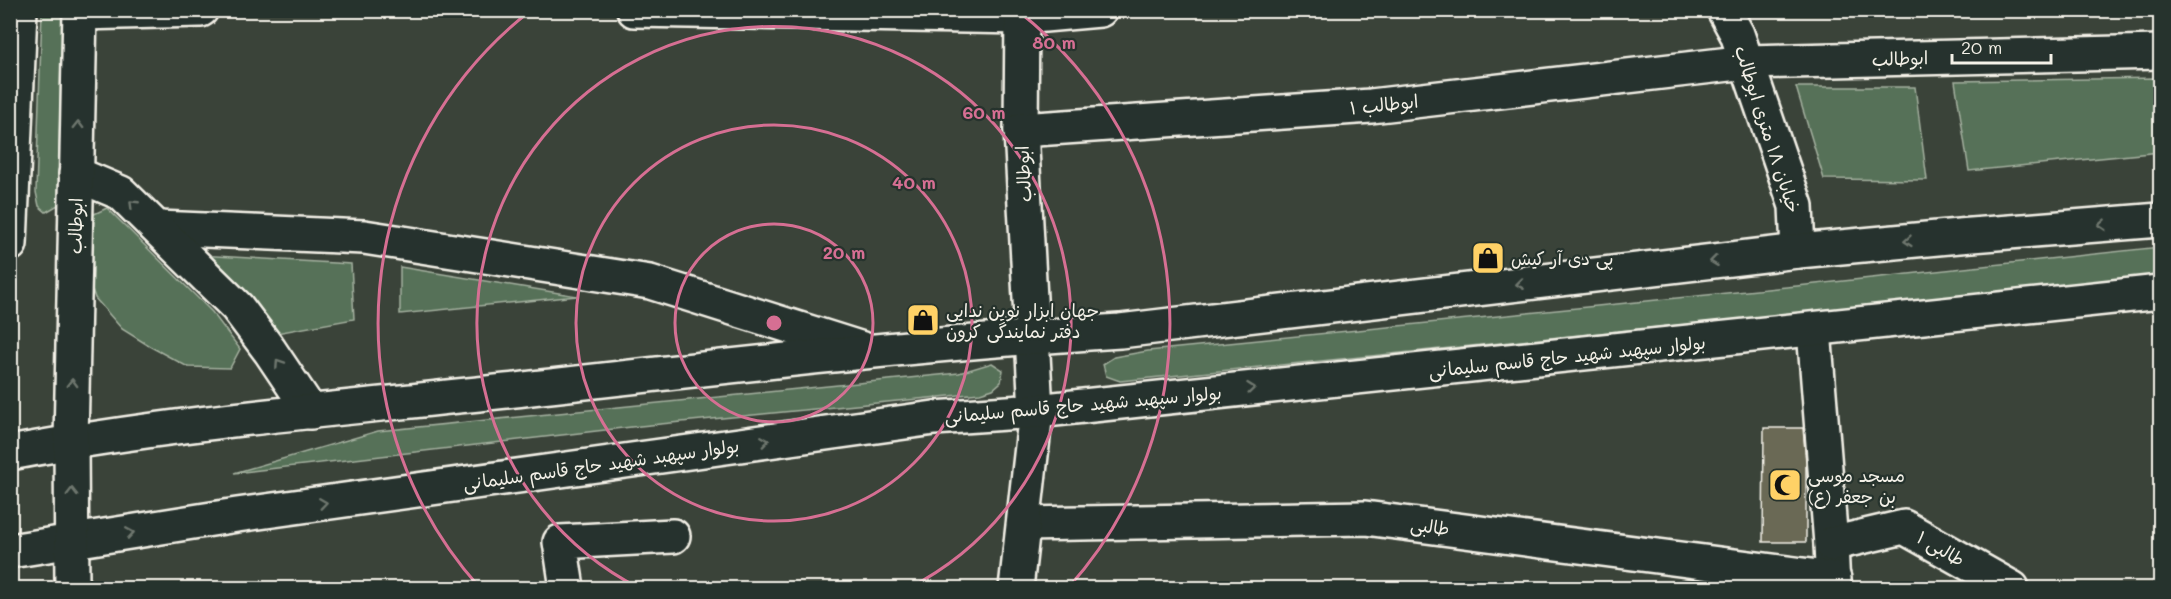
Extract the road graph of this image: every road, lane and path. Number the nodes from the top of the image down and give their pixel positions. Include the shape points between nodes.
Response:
1 (20, 10) edge
2 (201, 10) edge
3 (634, 10) edge
4 (1100, 10) edge
5 (1724, 10) edge
6 (80, 12) edge
7 (1022, 14) edge
8 (2160, 52) edge
9 (1747, 62) junction
10 (1021, 130) junction
11 (76, 174) junction
12 (2160, 220) edge
13 (158, 228) junction
14 (10, 244) edge
15 (1798, 251) junction
16 (2160, 292) edge
17 (1814, 330) junction
18 (1032, 336) junction
19 (869, 351) junction
20 (1036, 411) junction
21 (311, 412) junction
22 (72, 441) junction
23 (10, 453) edge
24 (1024, 524) junction
25 (673, 536) dead end
26 (72, 542) junction
27 (1832, 544) junction
28 (10, 551) edge
29 (1833, 584) edge
30 (72, 588) edge
31 (567, 588) edge
32 (1016, 588) edge
33 (2012, 588) edge

1 - 14 main road
2 - 6 main road
3 - 7 main road
4 - 7 main road
5 - 9 main road, خیابان ۱۸ متری ابوطالب
11 -> 6 main road, ابوطالب
7 - 10 main road, ابوطالب
8 - 9 main road, ابوطالب
9 - 10 main road, ابوطالب ۱ via 1371,106
9 - 15 main road, خیابان ۱۸ متری ابوطالب via 1796,206
10 - 18 main road, ابوطالب
13 -> 11 main road via 121,193
22 -> 11 main road, ابوطالب
12 -> 15 main road
13 - 19 main road via 364,237 650,282
21 -> 13 main road via 237,307
15 -> 18 main road via 1120,331
16 - 17 main road, بولوار سپهبد شهید حاج قاسم سلیمانی
20 -> 17 main road, بولوار سپهبد شهید حاج قاسم سلیمانی
17 - 27 main road
18 - 19 main road
18 - 20 main road, ابوطالب
19 - 21 main road
20 - 24 main road, ابوطالب
26 -> 20 main road, بولوار سپهبد شهید حاج قاسم سلیمانی via 667,454 934,418
21 - 22 main road
22 - 23 main road
26 -> 22 main road, ابوطالب
24 - 29 main road, طالبی via 1365,518
24 - 32 main road, ابوطالب
25 - 31 main road via 560,542
26 - 28 main road, بولوار سپهبد شهید حاج قاسم سلیمانی
26 - 30 main road, ابوطالب
27 - 29 main road
27 - 33 main road, طالبی ۱ via 1904,527

